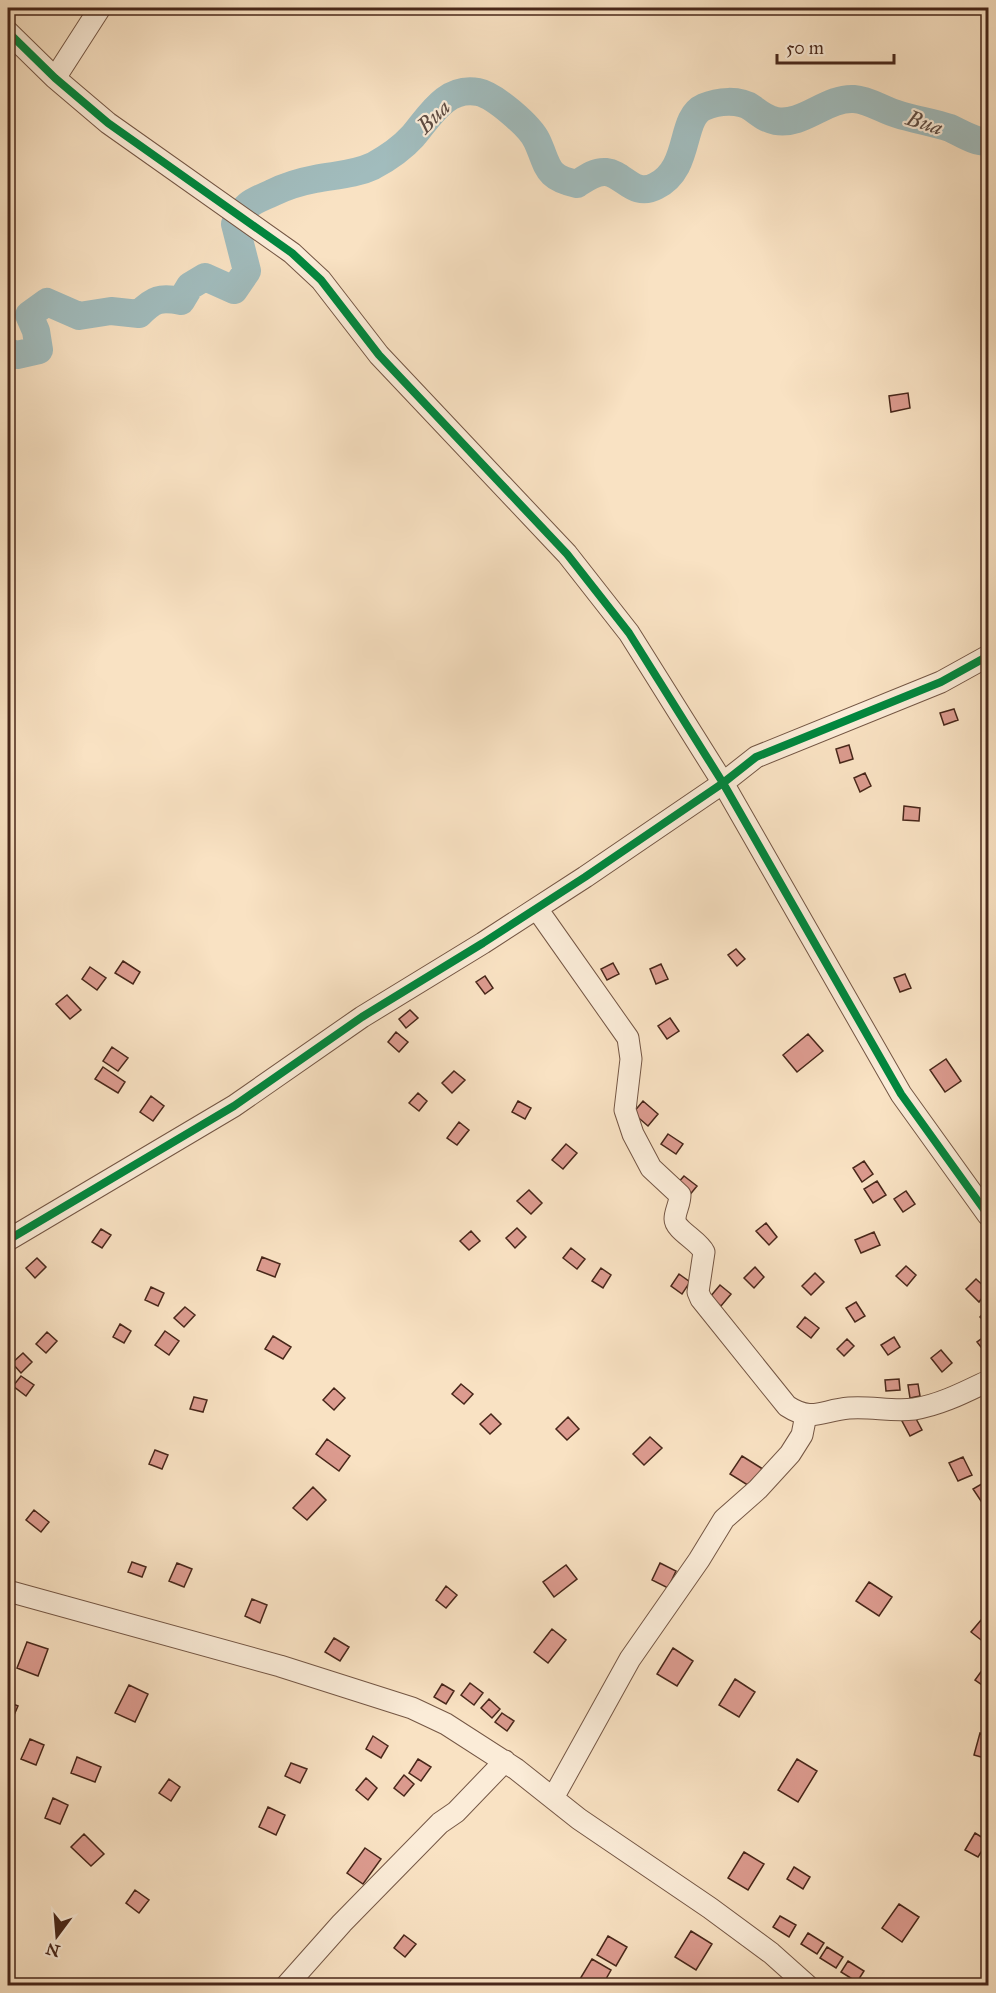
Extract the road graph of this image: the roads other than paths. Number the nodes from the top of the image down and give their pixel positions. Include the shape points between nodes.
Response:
1 (100, 8) edge
2 (8, 32) edge
3 (55, 78) junction
4 (988, 656) edge
5 (723, 783) junction
6 (537, 909) junction
7 (988, 1215) edge
8 (8, 1240) edge
9 (988, 1381) edge
10 (807, 1415) junction
11 (8, 1591) edge
12 (505, 1761) junction
13 (554, 1798) junction
14 (286, 1986) edge
15 (807, 1986) edge

1 - 3 street
2 - 3 street
3 - 5 street via 108,123 292,253 321,280 379,355 567,554 629,633
4 - 5 street via 941,682 756,757
5 - 6 street
5 - 7 street via 901,1094
6 - 8 street via 362,1017 234,1106
6 - 10 street via 628,1038 631,1059 625,1110 651,1168 680,1195 676,1224 704,1252 698,1292 701,1299 787,1406
9 - 10 street via 916,1408 855,1407
10 - 13 street via 802,1435 790,1454 724,1519 630,1659
11 - 12 street via 280,1666 412,1708
12 - 13 street
12 - 14 street via 342,1923
13 - 15 street via 771,1953

